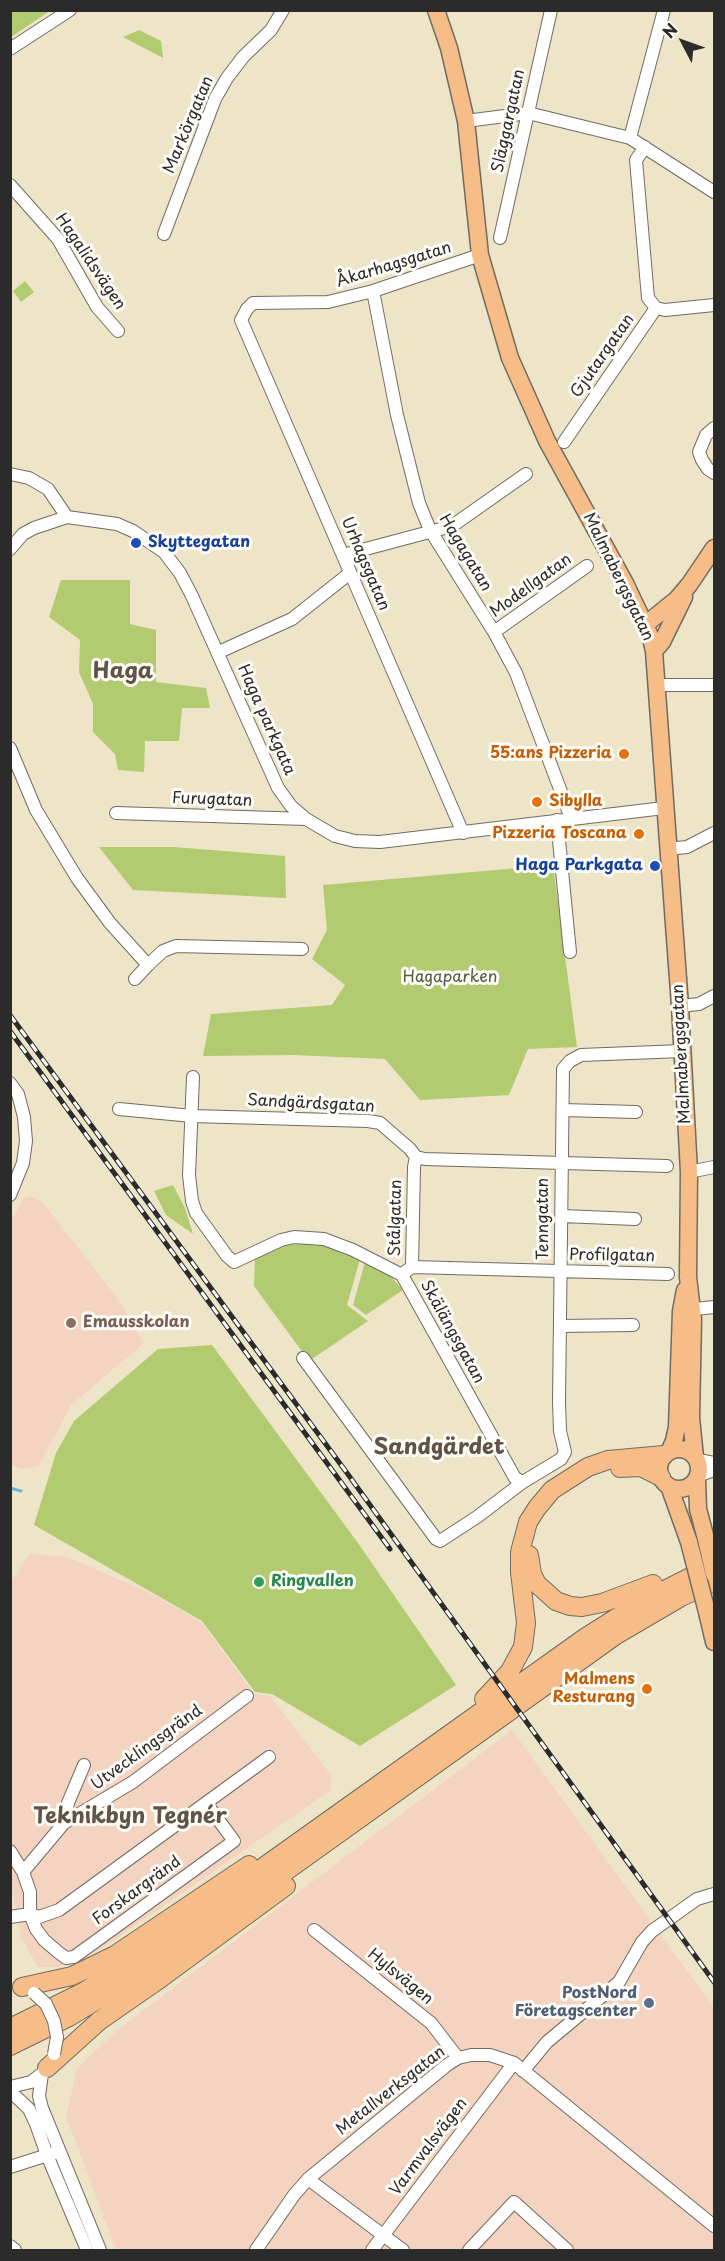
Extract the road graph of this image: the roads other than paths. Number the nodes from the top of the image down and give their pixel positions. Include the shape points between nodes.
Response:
1 (70, 10) edge
2 (283, 10) edge
3 (436, 10) edge
4 (550, 10) edge
5 (664, 10) edge
6 (10, 49) edge
7 (528, 113) junction
8 (466, 121) junction
9 (630, 138) junction
10 (645, 147) junction
11 (10, 185) edge
12 (714, 192) edge
13 (164, 234) dead end
14 (500, 238) dead end
15 (480, 255) junction
16 (374, 291) junction
17 (714, 305) edge
18 (656, 308) junction
19 (247, 309) joint
20 (118, 331) dead end
21 (714, 428) edge
22 (564, 442) dead end
23 (714, 473) edge
24 (10, 474) edge
25 (526, 474) dead end
26 (67, 517) junction
27 (430, 530) junction
28 (714, 548) edge
29 (10, 549) edge
30 (343, 555) junction
31 (586, 566) dead end
32 (350, 573) junction
33 (689, 585) junction
34 (645, 625) junction
35 (494, 632) junction
36 (654, 651) junction
37 (219, 652) junction
38 (657, 685) junction
39 (714, 685) edge
40 (10, 748) edge
41 (664, 808) junction
42 (116, 813) dead end
43 (571, 818) junction
44 (306, 819) junction
45 (557, 820) junction
46 (463, 833) junction
47 (714, 833) edge
48 (667, 849) junction
49 (302, 949) dead end
50 (570, 952) dead end
51 (148, 965) junction
52 (135, 979) dead end
53 (714, 996) edge
54 (680, 1006) junction
55 (682, 1051) junction
56 (193, 1077) dead end
57 (10, 1083) edge
58 (119, 1109) dead end
59 (563, 1110) junction
60 (636, 1112) dead end
61 (192, 1116) junction
62 (416, 1157) junction
63 (561, 1164) junction
64 (667, 1166) dead end
65 (714, 1167) edge
66 (688, 1172) junction
67 (10, 1195) edge
68 (561, 1216) junction
69 (635, 1219) dead end
70 (407, 1271) junction
71 (561, 1271) junction
72 (668, 1274) dead end
73 (714, 1307) edge
74 (687, 1310) junction
75 (633, 1325) dead end
76 (561, 1326) junction
77 (303, 1358) dead end
78 (666, 1453) junction
79 (700, 1467) edge
80 (714, 1470) edge
81 (528, 1479) junction
82 (665, 1482) junction
83 (698, 1540) junction
84 (714, 1565) edge
85 (714, 1574) edge
86 (686, 1579) junction
87 (714, 1582) edge
88 (714, 1642) edge
89 (247, 1696) dead end
90 (464, 1724) junction
91 (269, 1757) dead end
92 (84, 1765) dead end
93 (366, 1794) junction
94 (206, 1803) junction
95 (365, 1814) junction
96 (64, 1823) junction
97 (10, 1851) edge
98 (23, 1872) junction
99 (714, 1894) edge
100 (30, 1914) junction
101 (10, 1917) edge
102 (314, 1930) dead end
103 (18, 1986) edge
104 (10, 2028) edge
105 (10, 2046) edge
106 (458, 2058) junction
107 (48, 2065) junction
108 (518, 2067) junction
109 (10, 2089) edge
110 (53, 2153) junction
111 (10, 2167) edge
112 (308, 2180) junction
113 (714, 2226) edge
114 (383, 2235) junction
115 (10, 2246) edge
116 (15, 2250) edge
117 (87, 2250) edge
118 (100, 2250) edge
119 (256, 2250) edge
120 (372, 2250) edge
121 (403, 2250) edge
122 (469, 2250) edge
123 (567, 2250) edge

1 - 6 street
2 - 13 street, Markörgatan via 271,30 243,57 215,99
3 - 8 main road, Malmabergsgatan
4 - 7 street, Släggargatan
5 - 9 street
7 - 8 street
7 - 9 street
7 - 14 street, Släggargatan
8 - 15 main road, Malmabergsgatan
9 - 10 street
10 - 12 street
10 - 18 street, Gjutargatan via 636,160 648,298
11 - 20 street, Hagalidsvägen via 58,239 97,307
15 - 16 street, Åkarhagsgatan
15 - 34 main road, Malmabergsgatan via 519,381
16 - 19 street, Åkarhagsgatan via 309,304 253,303
16 - 27 street, Hagagatan via 409,468
17 - 18 street
18 - 22 street, Gjutargatan
19 - 30 street, Urhagsgatan via 241,320 245,333
21 - 23 street via 706,435 699,452
24 - 26 street via 29,477 48,489
25 - 27 street via 452,526
26 - 29 street, Haga parkgata via 23,534
26 - 37 street, Haga parkgata via 117,524 164,552 180,573
27 - 30 street
27 - 35 street, Hagagatan
28 - 33 main road
30 - 32 street, Urhagsgatan
31 - 35 street, Modellgatan
32 - 37 street via 292,619
32 - 46 street, Urhagsgatan
33 - 34 main road
33 - 36 main road
34 - 36 main road, Malmabergsgatan
35 - 43 street, Hagagatan via 520,682
36 - 38 main road, Malmabergsgatan
37 - 44 street, Haga parkgata via 273,780 291,806
38 - 39 street
38 - 41 main road, Malmabergsgatan
40 - 51 street via 36,810 77,878
41 - 43 street, Haga parkgata
41 - 48 main road, Malmabergsgatan
42 - 44 street, Furugatan
43 - 45 street, Haga parkgata
44 - 46 street, Haga parkgata via 335,836 355,841
45 - 46 street, Haga parkgata
45 - 50 street
47 - 48 street via 687,847
48 - 54 main road, Malmabergsgatan
49 - 51 street via 176,946 163,951
51 - 52 street
53 - 54 street via 699,1004
54 - 55 main road, Malmabergsgatan
55 - 59 street, Tenngatan via 581,1055 563,1069
55 - 66 main road, Malmabergsgatan
56 - 61 street, Skälängsgatan
57 - 67 street via 18,1094 26,1141 23,1163
58 - 61 street, Sandgärdsgatan
59 - 60 street
59 - 63 street, Tenngatan
61 - 62 street, Sandgärdsgatan via 380,1123
61 - 70 street, Skälängsgatan via 192,1200 196,1213 234,1262 294,1237 334,1241
62 - 63 street
62 - 70 street, Stålgatan
63 - 64 street
63 - 68 street, Tenngatan
65 - 66 street
66 - 74 main road, Malmabergsgatan
68 - 69 street
68 - 71 street, Tenngatan
70 - 71 street, Profilgatan
70 - 81 street, Skälängsgatan via 515,1478
71 - 72 street, Profilgatan
71 - 76 street, Tenngatan
73 - 74 street
74 - 78 main road, Malmabergsgatan via 677,1427
74 - 79 main road, Malmabergsgatan via 691,1418
75 - 76 street
76 - 81 street, Tenngatan via 559,1402 565,1452 561,1459
77 - 81 street via 436,1539 440,1541 477,1517
78 - 79 main road via 686,1450
78 - 82 main road via 660,1462
78 - 90 highway via 609,1460 588,1467 552,1490 537,1508 528,1522 520,1552 526,1623 523,1647 510,1671 473,1708
79 - 80 street
79 - 82 main road via 688,1487 680,1489
79 - 83 main road, Malmabergsgatan
82 - 83 main road, Malmabergsgatan
82 - 86 highway via 641,1467 624,1467 599,1474 567,1491 536,1526 529,1549 530,1567 544,1593 556,1601 582,1607 643,1588 672,1574
83 - 85 main road, Malmabergsgatan, bridge
83 - 88 main road, Malmabergsgatan, bridge
84 - 86 highway
86 - 90 highway via 614,1618
87 - 95 highway via 665,1605 616,1635
89 - 96 street, Utvecklingsgränd via 133,1782
90 - 93 highway
91 - 94 street, Forskargränd
92 - 96 street, Utvecklingsgränd
93 - 103 highway via 341,1803 115,1955 72,1976
93 - 104 highway via 126,1965
94 - 100 street, Forskargränd via 59,1910 39,1917
94 - 100 street, Forskargränd via 234,1840 74,1957 66,1958 44,1940
95 - 105 highway via 124,1984
95 - 107 highway via 313,1866 99,2021
96 - 98 street, Utvecklingsgränd
97 - 98 street
98 - 100 street via 30,1892
99 - 108 street, Varmvalsvägen via 697,1899 652,1931 618,1982
100 - 101 street, Forskargränd
102 - 106 street, Hylsvägen via 431,2023
103 - 107 street, bridge via 46,2004 54,2021 57,2037
106 - 108 street, Metallverksgatan via 490,2055
106 - 112 street, Metallverksgatan
107 - 109 street via 31,2082
107 - 110 street via 39,2096
108 - 113 street, Metallverksgatan
108 - 114 street, Varmvalsvägen
109 - 110 street via 29,2109
110 - 111 street
110 - 117 street
110 - 118 street
112 - 114 street
112 - 119 street, Metallverksgatan
114 - 120 street, Varmvalsvägen
114 - 121 street
115 - 116 street
122 - 123 street via 514,2202

